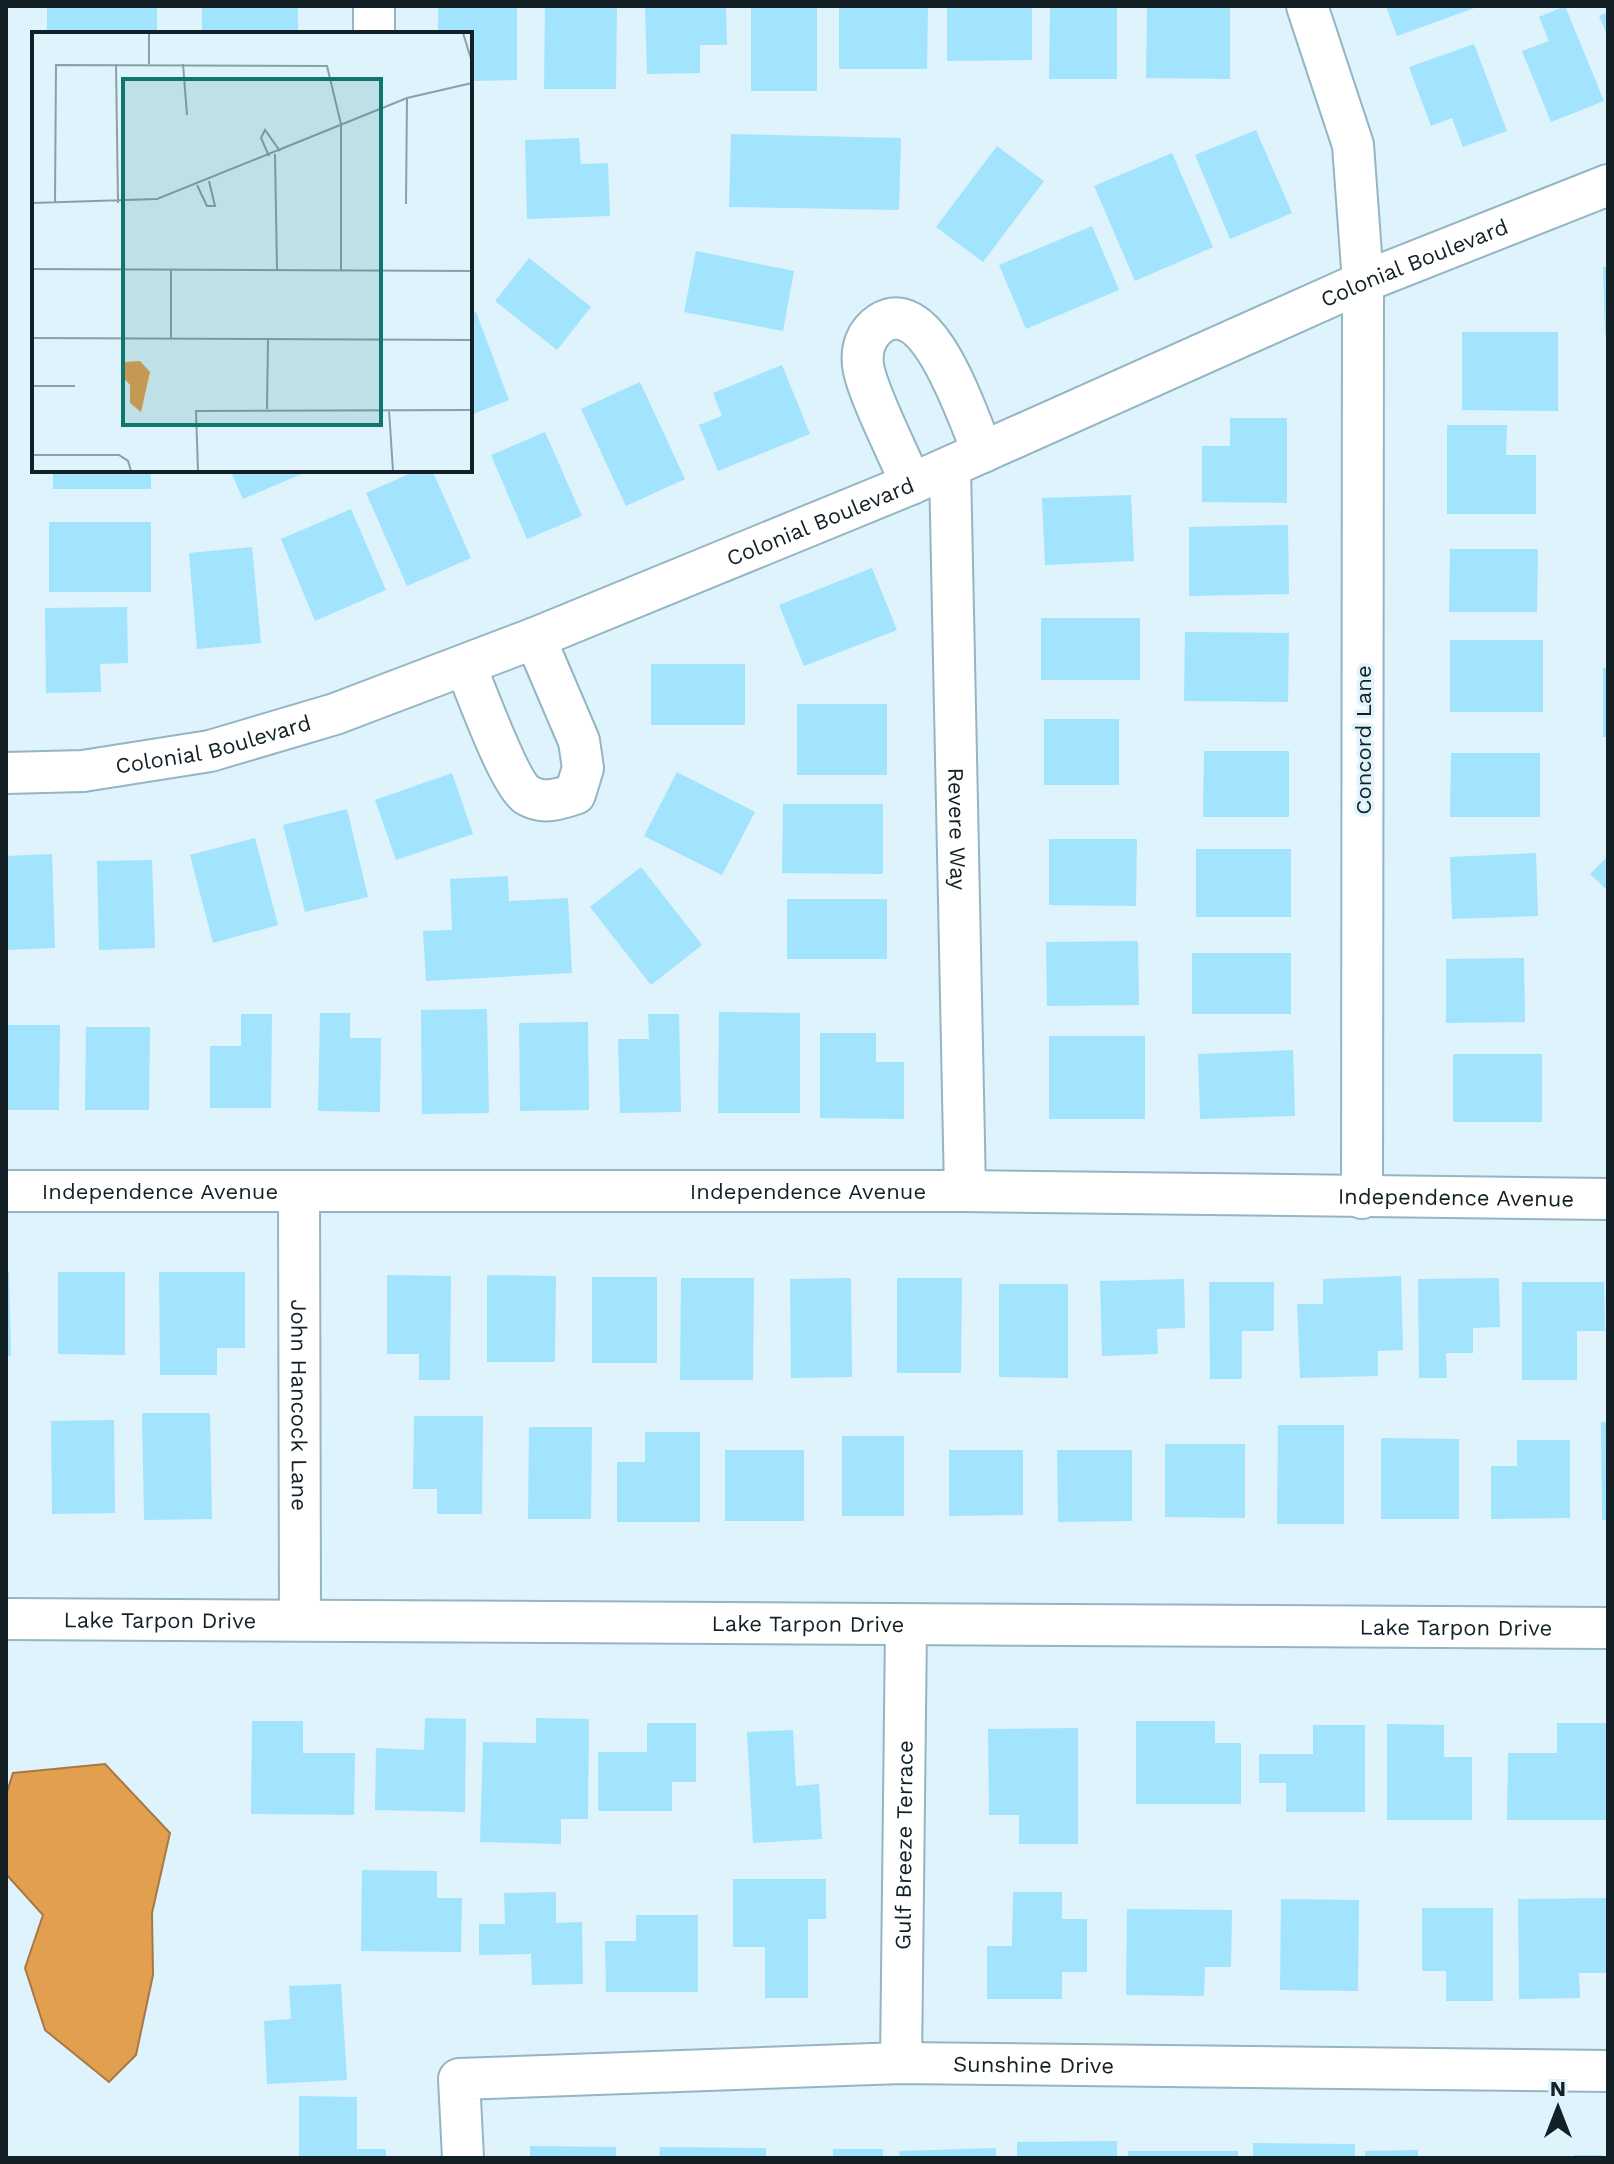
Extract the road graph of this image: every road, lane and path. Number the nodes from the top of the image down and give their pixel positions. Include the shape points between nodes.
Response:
1 (374, 6) edge
2 (1307, 6) edge
3 (374, 32) edge
4 (1608, 185) edge
5 (1363, 282) junction
6 (966, 460) junction
7 (911, 484) junction
8 (535, 638) junction
9 (465, 665) junction
10 (6, 773) edge
11 (6, 1191) edge
12 (299, 1191) junction
13 (965, 1191) junction
14 (1362, 1198) junction
15 (1608, 1199) edge
16 (6, 1619) edge
17 (300, 1619) junction
18 (906, 1626) junction
19 (1608, 1628) edge
20 (901, 2063) junction
21 (1608, 2071) edge
22 (463, 2158) edge

1 - 3 street
2 - 5 street, Concord Lane via 1353,145
4 - 5 street, Colonial Boulevard
5 - 6 street, Colonial Boulevard
5 - 14 street, Concord Lane
6 - 7 street, Colonial Boulevard
6 - 7 street via 935,346 922,328 904,318 886,320 873,328 862,348 863,369
6 - 13 street, Revere Way
7 - 8 street, Colonial Boulevard
8 - 9 street, Colonial Boulevard
8 - 9 street via 579,741 583,768 575,794 549,802 525,794
9 - 10 street, Colonial Boulevard via 335,714 210,751 83,771
11 - 12 street, Independence Avenue
12 - 13 street, Independence Avenue
12 - 17 street, John Hancock Lane
13 - 14 street, Independence Avenue
14 - 15 street, Independence Avenue
16 - 17 street, Lake Tarpon Drive
17 - 18 street, Lake Tarpon Drive
18 - 19 street, Lake Tarpon Drive
18 - 20 street, Gulf Breeze Terrace
20 - 21 street, Sunshine Drive
20 - 22 street, Sunshine Drive via 459,2079

